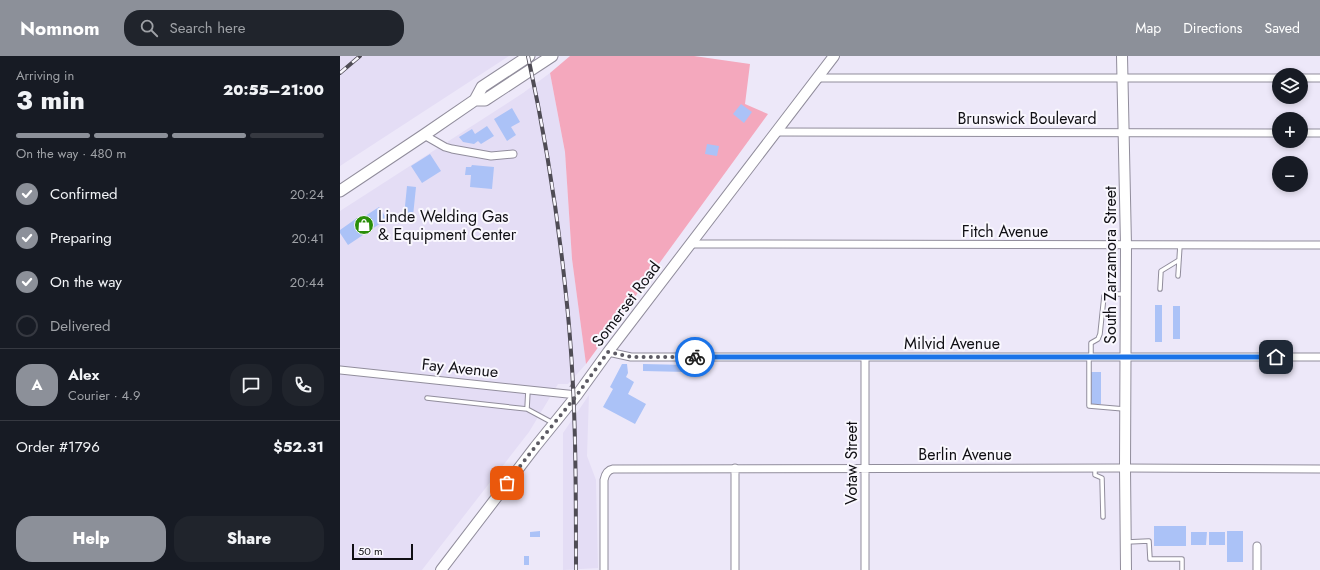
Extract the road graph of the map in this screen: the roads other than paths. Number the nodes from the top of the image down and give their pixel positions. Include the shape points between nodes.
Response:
1 (529, 56) edge
2 (552, 56) edge
3 (834, 56) edge
4 (1122, 56) edge
5 (818, 78) junction
6 (1123, 78) junction
7 (1272, 78) edge
8 (1308, 78) edge
9 (1320, 78) edge
10 (475, 100) junction
11 (776, 132) junction
12 (1124, 132) junction
13 (1272, 132) edge
14 (1308, 132) edge
15 (1320, 132) edge
16 (424, 135) junction
17 (513, 154) dead end
18 (340, 191) edge
19 (690, 244) junction
20 (1126, 245) junction
21 (1180, 245) junction
22 (1320, 245) edge
23 (1179, 260) junction
24 (1178, 276) dead end
25 (1160, 289) dead end
26 (1125, 294) junction
27 (608, 352) junction
28 (865, 357) junction
29 (1090, 357) junction
30 (1125, 357) junction
31 (1320, 357) edge
32 (340, 370) edge
33 (528, 390) junction
34 (577, 395) junction
35 (427, 398) dead end
36 (527, 409) junction
37 (1125, 409) junction
38 (554, 424) junction
39 (735, 468) junction
40 (865, 468) junction
41 (1095, 468) junction
42 (1125, 468) junction
43 (1320, 469) edge
44 (1103, 517) dead end
45 (1126, 542) junction
46 (1257, 546) dead end
47 (441, 570) edge
48 (604, 570) edge
49 (735, 570) edge
50 (864, 570) edge
51 (1126, 570) edge
52 (1182, 570) edge
53 (1257, 570) edge

1 - 10 main road via 482,88
2 - 10 main road via 485,100
3 - 5 main road, Somerset Road
4 - 6 main road, South Zarzamora Street
5 - 6 street
5 - 11 main road, Somerset Road
6 - 7 street
6 - 12 main road, South Zarzamora Street
8 - 9 street
10 - 16 main road
11 - 12 street, Brunswick Boulevard
11 - 19 main road, Somerset Road
12 - 13 street, Brunswick Boulevard
12 - 20 main road, South Zarzamora Street
14 - 15 street
16 - 17 street via 445,148 491,156
16 - 18 main road
19 - 20 street, Fitch Avenue
19 - 27 main road, Somerset Road
20 - 21 street, Fitch Avenue
20 - 26 main road, South Zarzamora Street
21 - 22 street, Fitch Avenue
21 - 23 lane
23 - 24 lane
23 - 25 lane via 1161,271
26 - 29 lane via 1104,296 1100,334 1098,339 1091,342
26 - 30 main road, South Zarzamora Street
27 - 28 street, Milvid Avenue via 631,357
27 - 34 main road, Somerset Road
28 - 29 street, Milvid Avenue
28 - 40 street, Votaw Street
29 - 30 street, Milvid Avenue
29 - 37 lane via 1089,406
30 - 31 street, Milvid Avenue
30 - 37 main road, South Zarzamora Street
32 - 33 street, Fay Avenue
33 - 34 street, Fay Avenue
33 - 36 lane
34 - 38 main road, Somerset Road
35 - 36 lane
36 - 38 lane
37 - 42 main road, South Zarzamora Street
38 - 47 main road, Somerset Road
39 - 40 street, Berlin Avenue
39 - 48 street, Berlin Avenue via 609,470 604,480
39 - 49 street
40 - 41 street, Berlin Avenue
40 - 50 street, Votaw Street
41 - 42 street, Berlin Avenue
41 - 44 lane via 1095,474 1102,478
42 - 43 street, Berlin Avenue
42 - 45 main road, South Zarzamora Street
45 - 51 main road, South Zarzamora Street
45 - 52 lane via 1149,541 1150,559 1182,559
46 - 53 street

